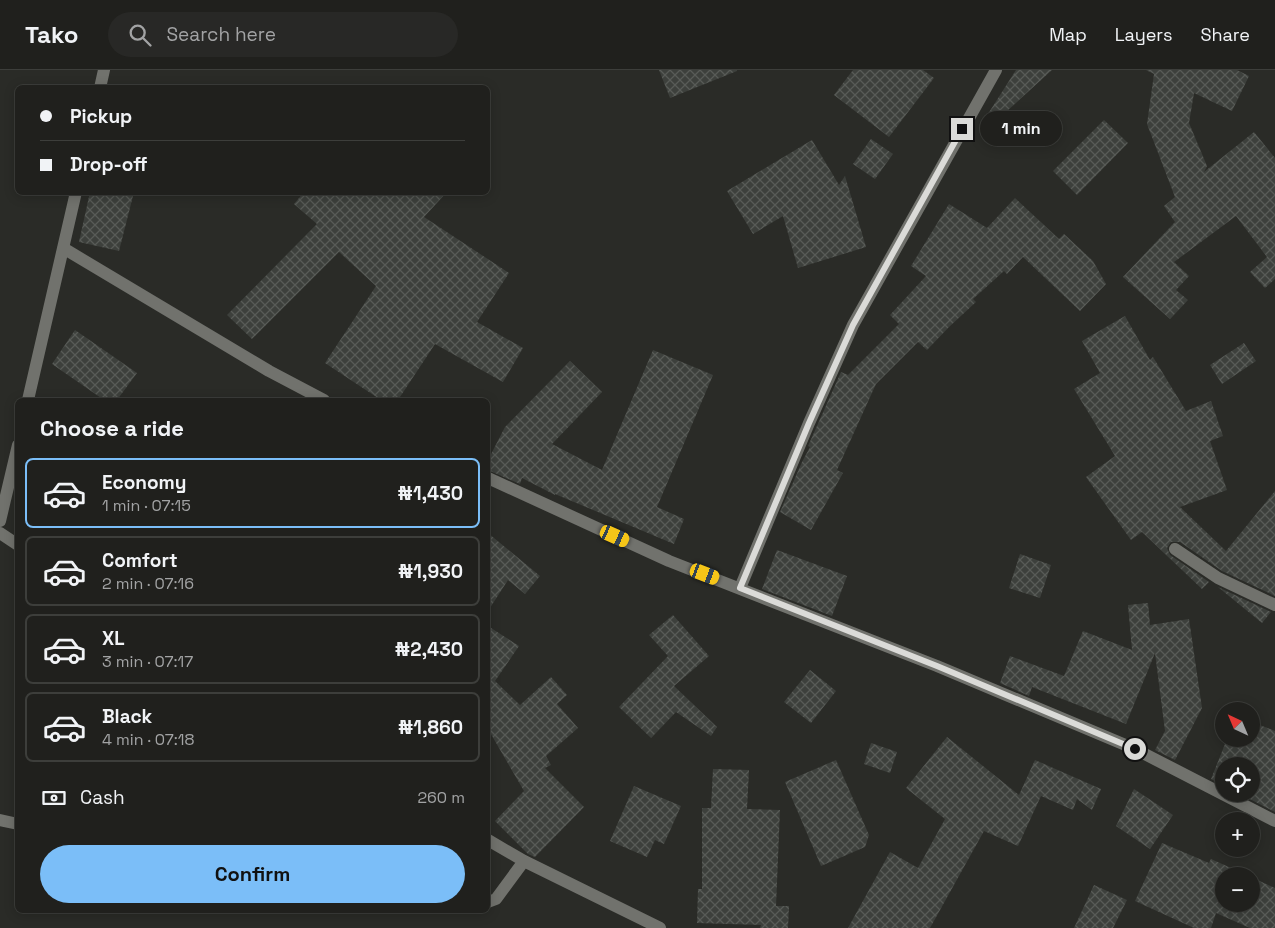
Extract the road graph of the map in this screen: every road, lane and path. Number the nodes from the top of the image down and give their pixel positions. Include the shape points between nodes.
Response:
1 (104, 70) edge
2 (996, 70) edge
3 (101, 85) edge
4 (75, 195) edge
5 (63, 248) junction
6 (28, 398) edge
7 (320, 398) edge
8 (15, 458) edge
9 (490, 479) edge
10 (0, 521) edge
11 (0, 534) edge
12 (15, 543) edge
13 (1175, 549) dead end
14 (740, 588) junction
15 (1275, 606) edge
16 (0, 820) edge
17 (1275, 821) edge
18 (15, 823) edge
19 (490, 841) edge
20 (524, 861) junction
21 (490, 901) edge
22 (660, 928) edge

1 - 3 street
2 - 14 street via 853,325
4 - 5 street
5 - 6 street
5 - 7 street
8 - 10 street
9 - 14 street via 669,561
11 - 12 street
13 - 15 street via 1218,578
14 - 17 street via 1135,749
16 - 18 street
19 - 20 street
20 - 21 street via 496,899
20 - 22 street

